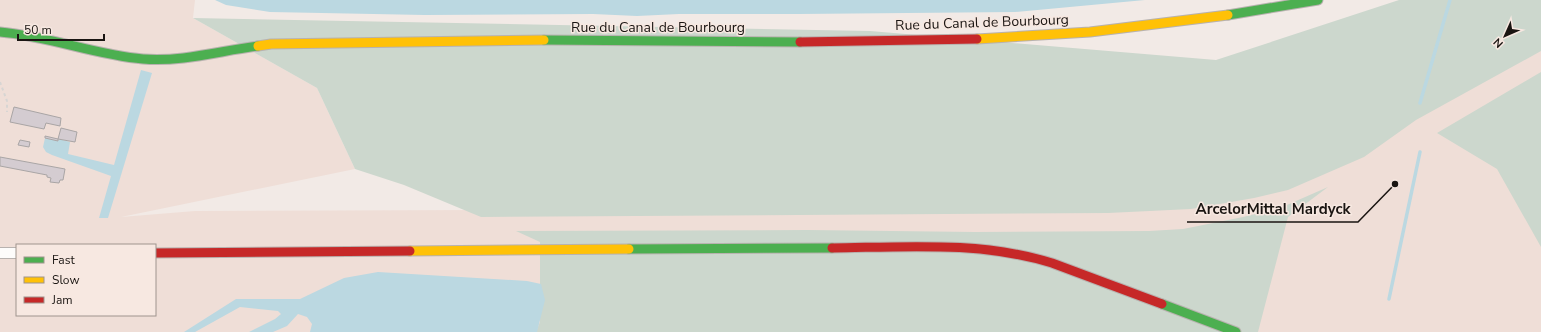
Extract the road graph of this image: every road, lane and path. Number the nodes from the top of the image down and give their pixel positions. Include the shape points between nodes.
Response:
1 (1318, 0) edge
2 (0, 32) edge
3 (0, 82) edge
4 (7, 112) dead end
5 (0, 253) edge
6 (16, 253) edge
7 (156, 253) edge
8 (1236, 332) edge

1 - 2 street, Rue du Canal de Bourbourg via 1178,22 1090,32 990,38 773,42 572,40 271,44 172,59 127,57 31,36
3 - 4 path via 7,100
5 - 6 street
7 - 8 street via 985,248 1026,255 1052,263

